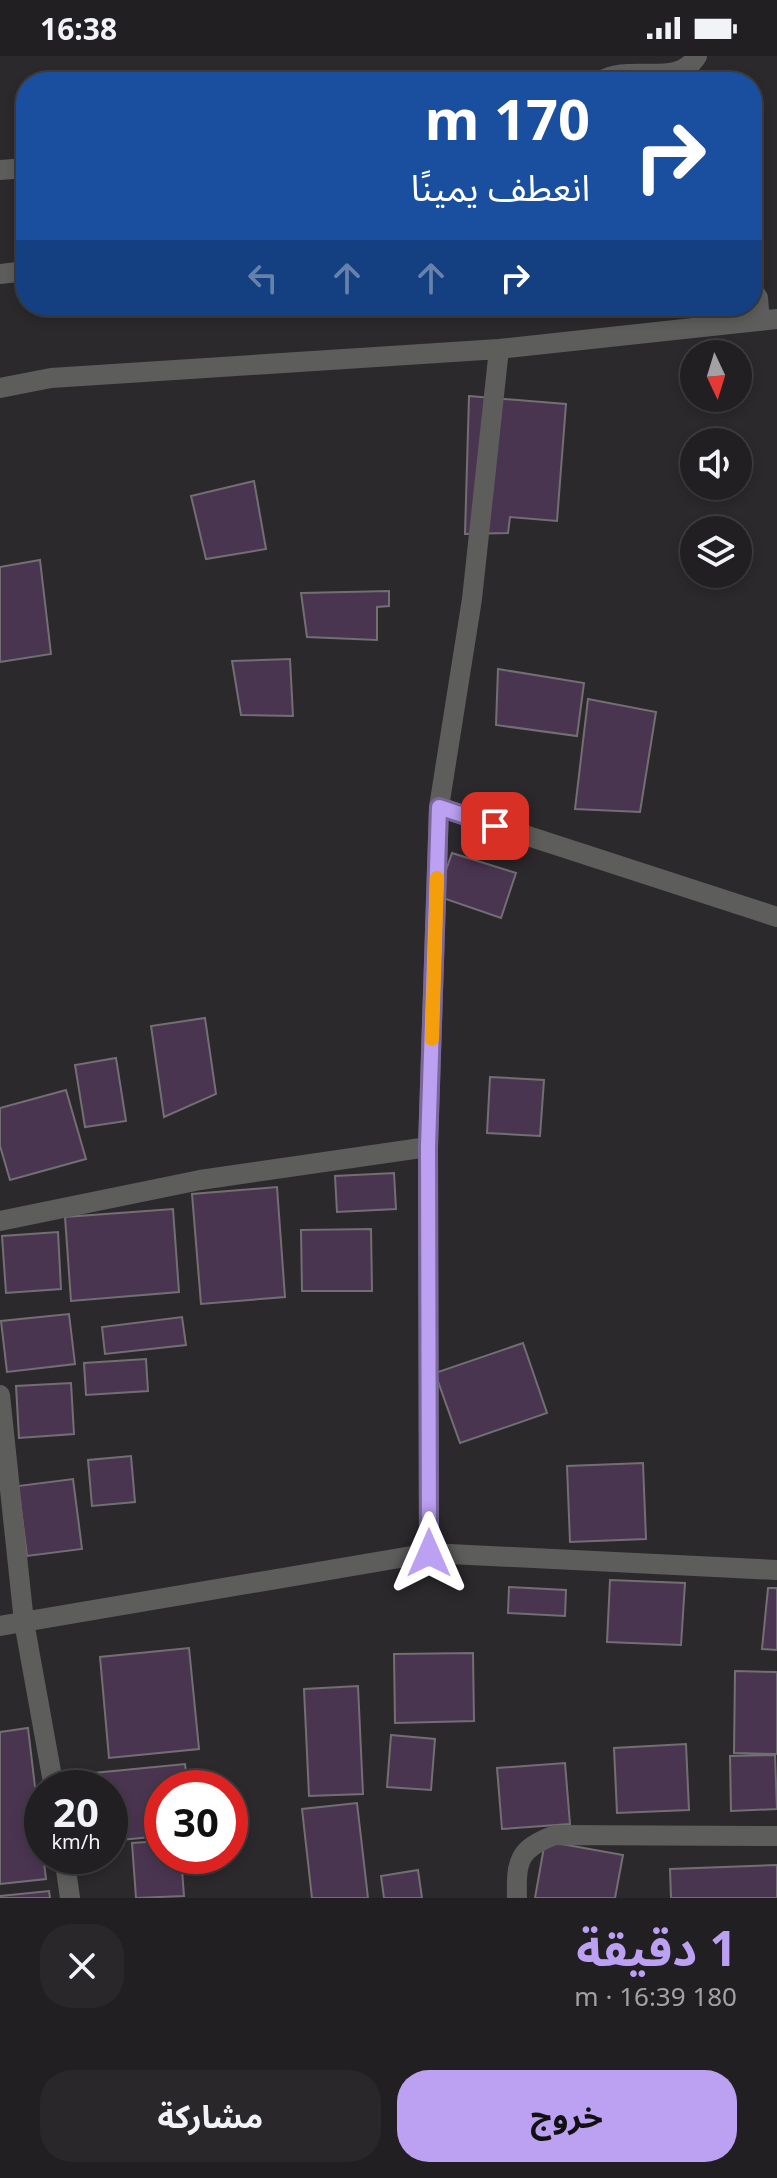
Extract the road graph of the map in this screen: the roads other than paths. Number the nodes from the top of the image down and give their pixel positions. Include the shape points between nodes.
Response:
1 (697, 56) edge
2 (677, 72) edge
3 (768, 320) edge
4 (499, 349) junction
5 (0, 388) edge
6 (439, 807) junction
7 (777, 917) edge
8 (428, 1147) junction
9 (0, 1221) edge
10 (0, 1395) edge
11 (429, 1553) junction
12 (777, 1570) edge
13 (24, 1622) junction
14 (0, 1626) edge
15 (51, 1770) edge
16 (777, 1836) edge
17 (67, 1874) edge
18 (70, 1898) edge
19 (517, 1898) edge

1 - 2 street
3 - 4 street
4 - 5 street via 51,378
4 - 6 street via 472,599
6 - 7 street
6 - 8 street
8 - 9 street via 200,1180
8 - 11 street
10 - 13 street
11 - 12 street
11 - 13 street
13 - 14 street
13 - 15 street
16 - 19 street via 555,1835 532,1844 522,1857 516,1870
17 - 18 street

